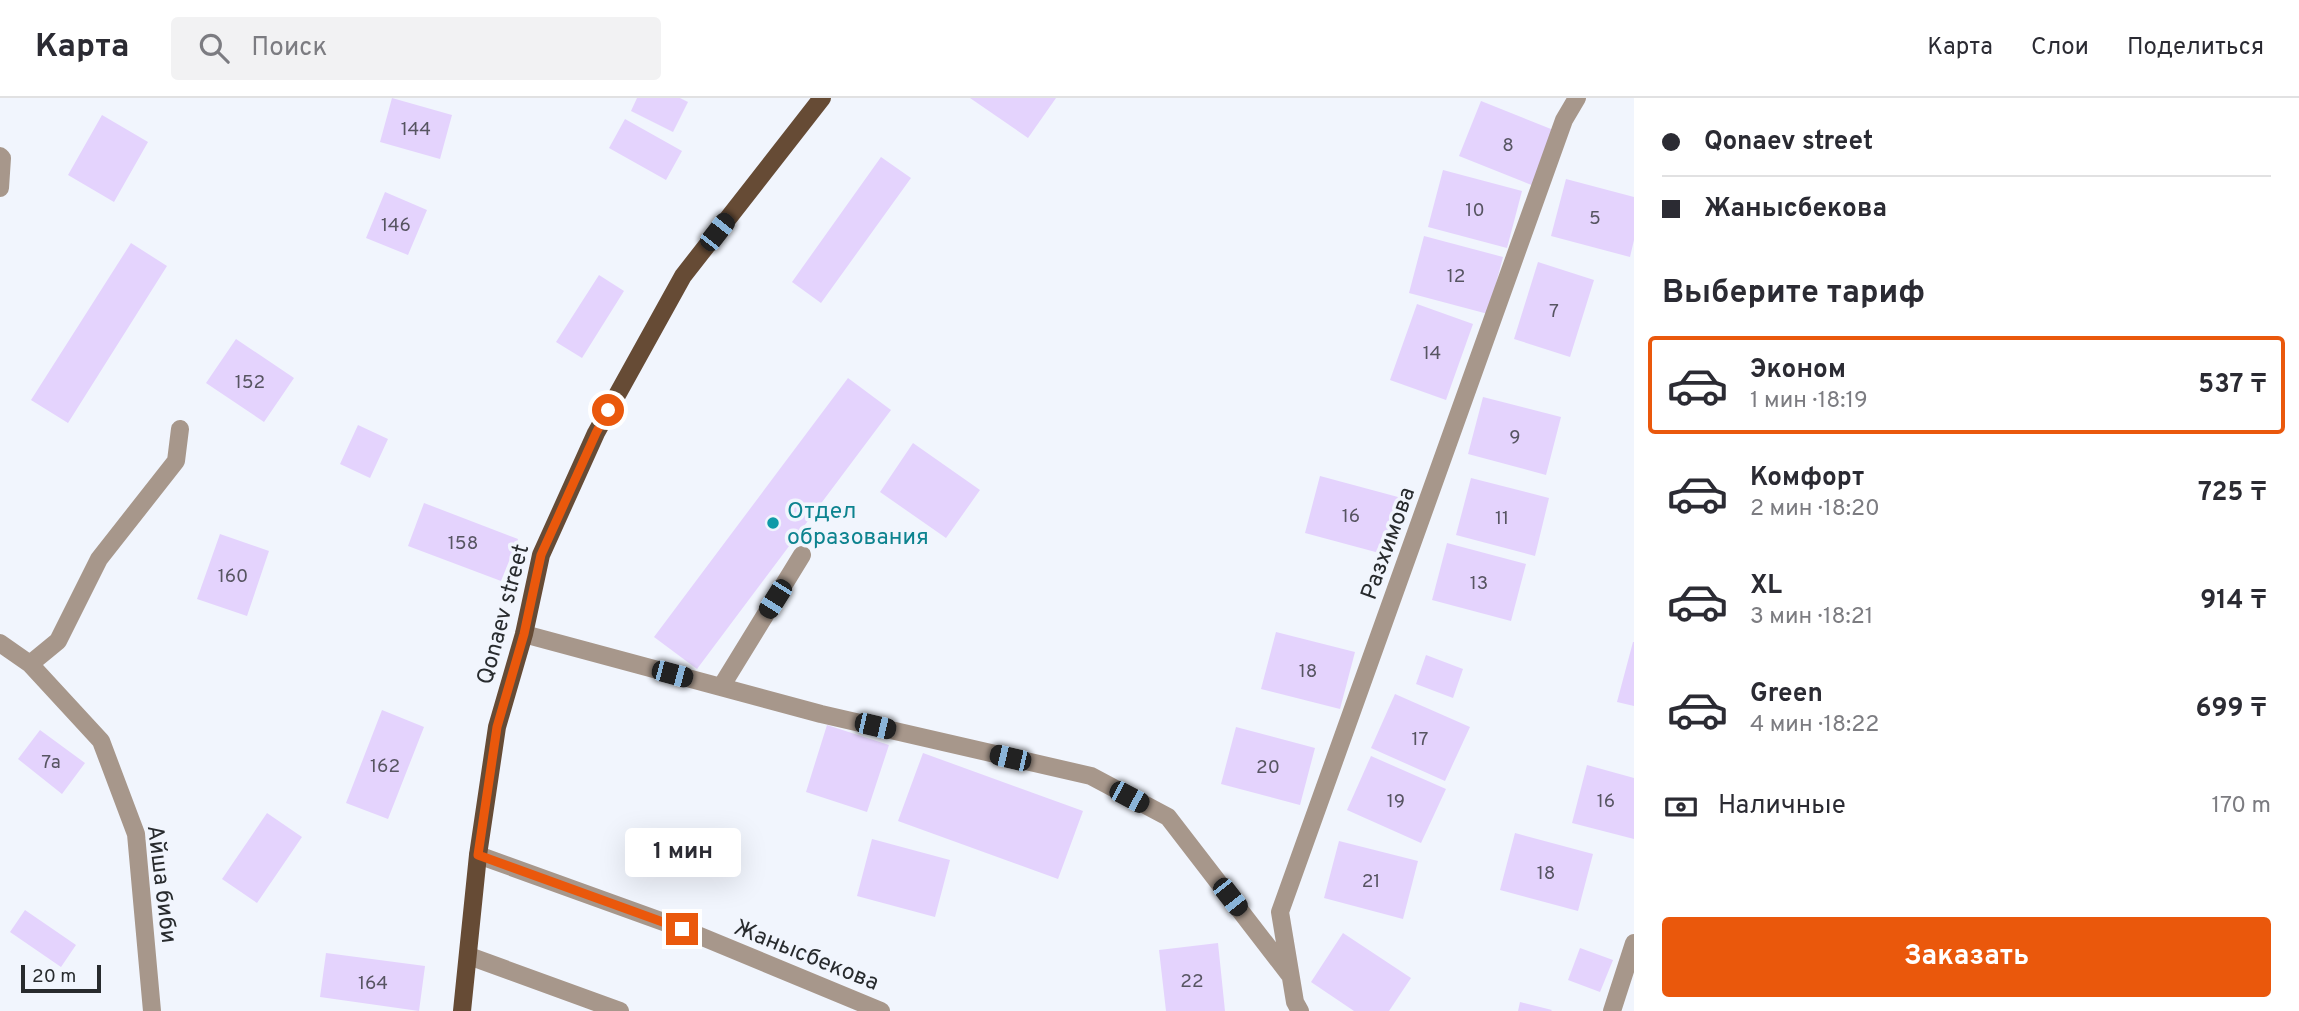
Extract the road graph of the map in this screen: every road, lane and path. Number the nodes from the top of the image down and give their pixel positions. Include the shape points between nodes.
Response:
1 (822, 98) edge
2 (1577, 98) edge
3 (0, 156) edge
4 (0, 186) edge
5 (180, 429) dead end
6 (802, 555) dead end
7 (524, 634) junction
8 (0, 643) edge
9 (30, 664) junction
10 (721, 687) junction
11 (478, 855) junction
12 (1634, 943) edge
13 (469, 956) junction
14 (1291, 976) junction
15 (152, 1011) edge
16 (462, 1011) edge
17 (620, 1011) edge
18 (881, 1011) edge
19 (1300, 1011) edge
20 (1612, 1011) edge

1 - 7 main road, Qonaev street via 683,276 603,421 541,555
2 - 14 street, Разхимова via 1564,120 1280,912
3 - 4 street
5 - 9 street via 176,461 99,559 58,641
6 - 10 street
7 - 10 street
7 - 11 main road, Qonaev street via 497,727
8 - 9 street, Айша биби
9 - 15 street, Айша биби via 101,741 136,834
10 - 14 street via 1091,776 1168,817
11 - 13 main road, Qonaev street
11 - 18 street, Жанысбекова via 682,929
12 - 20 street
13 - 16 main road, Qonaev street
13 - 17 street
14 - 19 street, Разхимова

